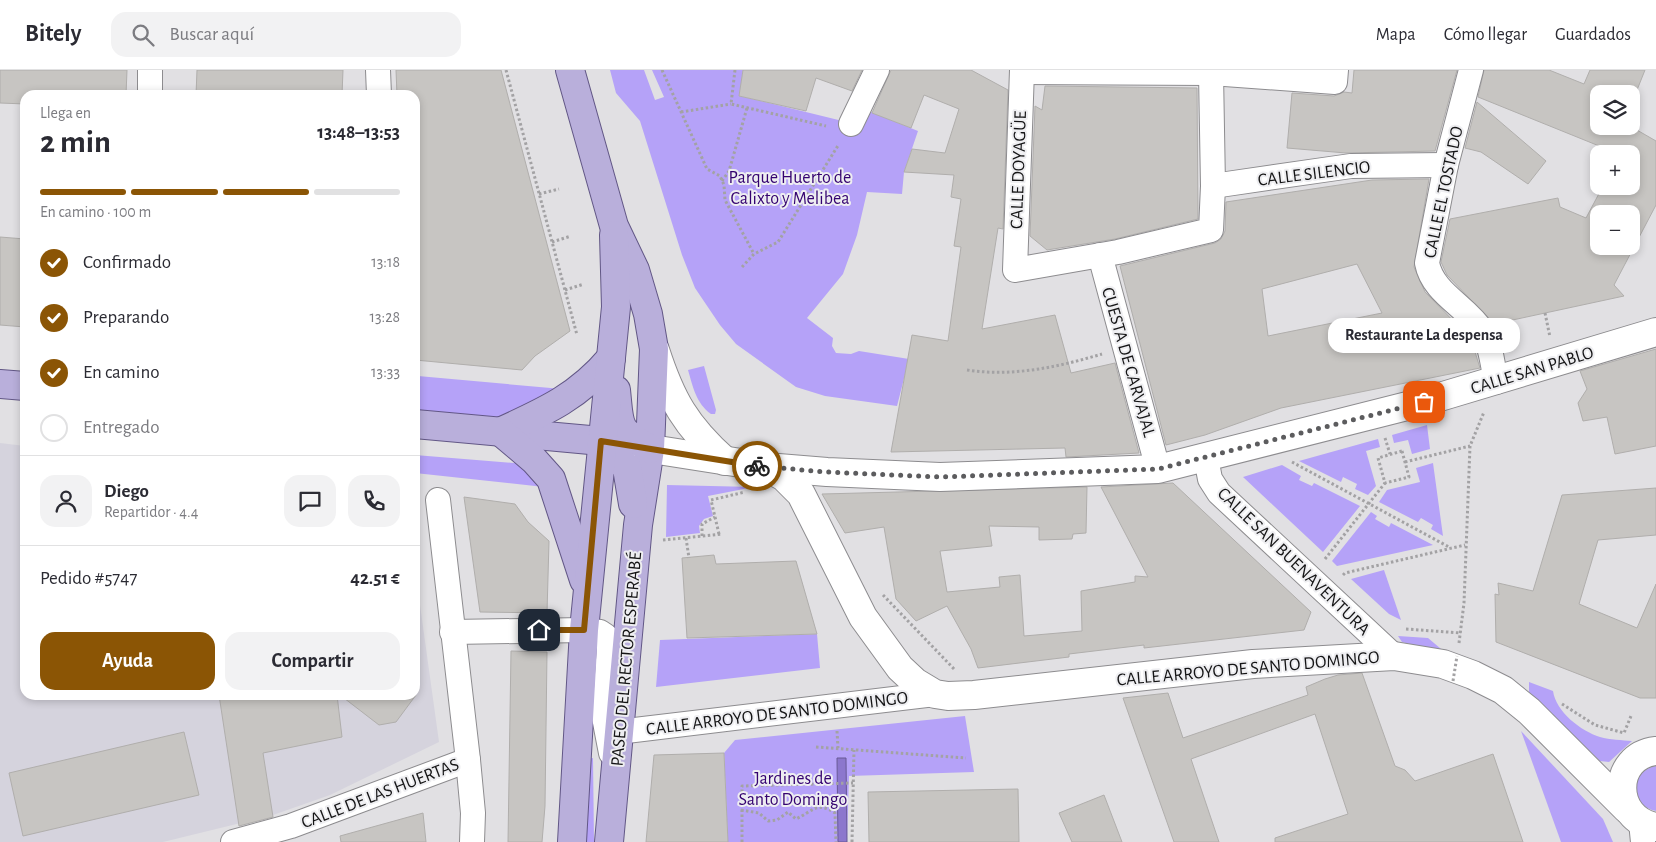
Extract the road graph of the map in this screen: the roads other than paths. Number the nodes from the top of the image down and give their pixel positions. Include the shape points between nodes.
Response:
1 (150, 70) edge
2 (378, 70) edge
3 (570, 70) edge
4 (877, 70) edge
5 (1336, 70) edge
6 (1471, 70) edge
7 (1021, 71) edge
8 (1211, 73) junction
9 (150, 90) edge
10 (379, 90) edge
11 (849, 127) road end
12 (1446, 165) junction
13 (1213, 186) junction
14 (614, 226) junction
15 (1109, 254) junction
16 (1656, 332) edge
17 (654, 349) junction
18 (610, 358) junction
19 (1496, 382) junction
20 (0, 384) edge
21 (20, 386) edge
22 (420, 424) edge
23 (501, 432) junction
24 (601, 441) junction
25 (650, 449) junction
26 (1206, 458) junction
27 (725, 461) junction
28 (766, 468) junction
29 (1158, 469) junction
30 (826, 472) junction
31 (801, 494) junction
32 (438, 500) dead end
33 (636, 540) junction
34 (588, 598) junction
35 (584, 630) junction
36 (452, 632) junction
37 (1394, 656) junction
38 (935, 694) junction
39 (618, 732) junction
40 (1656, 751) edge
41 (468, 760) junction
42 (615, 777) junction
43 (1642, 825) edge
44 (233, 842) edge
45 (472, 842) edge
46 (572, 842) edge
47 (609, 842) edge

1 - 9 street
2 - 10 street
3 - 14 main road, PASEO DEL RECTOR ESPERABÉ
4 - 11 street
5 - 8 street via 1335,82
6 - 12 street, CALLE EL TOSTADO
7 - 8 street
7 - 15 street, CALLE DOYAGÜE via 1015,270
8 - 13 street
12 - 13 street, CALLE SILENCIO via 1351,166
12 - 19 street, CALLE EL TOSTADO via 1427,263 1430,275 1442,291 1484,333
13 - 15 street via 1211,230
14 - 17 main road, PASEO DEL RECTOR ESPERABÉ via 635,270
14 - 18 main road, PASEO DEL RECTOR ESPERABÉ via 616,307
15 - 29 street, CUESTA DE CARVAJAL via 1125,348
16 - 19 main road, CALLE SAN PABLO
17 - 25 main road, PASEO DEL RECTOR ESPERABÉ
17 - 27 main road via 673,399 692,428
18 - 23 main road via 593,379 571,396
18 - 24 main road, PASEO DEL RECTOR ESPERABÉ
18 - 25 main road, PASEO DEL RECTOR ESPERABÉ via 620,423 626,434
19 - 26 main road, CALLE SAN PABLO
20 - 21 main road
22 - 23 main road
23 - 24 main road
23 - 34 main road, PASEO DEL RECTOR ESPERABÉ via 551,479
24 - 25 main road, CALLE SAN PABLO
24 - 33 main road, PASEO DEL RECTOR ESPERABÉ via 627,468
24 - 34 main road, PASEO DEL RECTOR ESPERABÉ
25 - 27 main road, CALLE SAN PABLO
25 - 33 main road, PASEO DEL RECTOR ESPERABÉ
26 - 29 main road, CALLE SAN PABLO
26 - 37 street, CALLE SAN BUENAVENTURA via 1210,479 1219,493
27 - 28 main road, CALLE SAN PABLO
28 - 30 main road, CALLE SAN PABLO
28 - 31 main road, CALLE ARROYO DE SANTO DOMINGO via 784,477
29 - 30 main road, CALLE SAN PABLO via 940,477
30 - 31 main road via 806,481
31 - 38 main road, CALLE ARROYO DE SANTO DOMINGO via 877,639 914,682
32 - 36 street
33 - 39 main road, PASEO DEL RECTOR ESPERABÉ
34 - 35 main road, PASEO DEL RECTOR ESPERABÉ
35 - 36 street
35 - 42 street, PASEO DEL RECTOR ESPERABÉ via 600,632 606,636 609,646 604,716
35 - 46 main road, PASEO DEL RECTOR ESPERABÉ
36 - 41 street
37 - 38 main road, CALLE ARROYO DE SANTO DOMINGO via 1253,664 974,695
37 - 43 main road, CALLE ARROYO DE SANTO DOMINGO via 1443,664 1473,674 1503,690 1529,711
38 - 39 street, CALLE ARROYO DE SANTO DOMINGO
39 - 42 main road, PASEO DEL RECTOR ESPERABÉ
40 - 43 main road via 1637,758 1626,771 1622,794
41 - 44 street, CALLE DE LAS HUERTAS via 291,826
41 - 45 street
42 - 47 main road, PASEO DEL RECTOR ESPERABÉ

